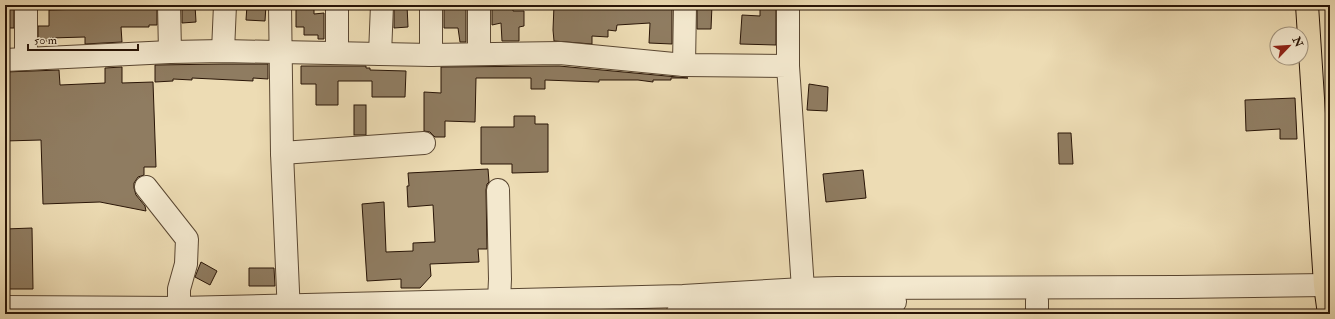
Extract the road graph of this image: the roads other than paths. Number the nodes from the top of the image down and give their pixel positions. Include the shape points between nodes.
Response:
1 (26, 5) edge
2 (169, 5) edge
3 (225, 5) edge
4 (280, 5) edge
5 (337, 5) edge
6 (382, 5) edge
7 (431, 5) edge
8 (479, 5) edge
9 (685, 5) edge
10 (788, 5) edge
11 (1307, 5) edge
12 (223, 51) junction
13 (170, 52) junction
14 (280, 52) junction
15 (336, 53) junction
16 (380, 54) junction
17 (479, 54) junction
18 (431, 55) junction
19 (15, 59) edge
20 (684, 65) junction
21 (788, 66) junction
22 (424, 143) dead end
23 (282, 153) junction
24 (146, 187) dead end
25 (498, 190) dead end
26 (1057, 294) junction
27 (804, 298) junction
28 (1326, 298) edge
29 (499, 301) junction
30 (5, 307) edge
31 (179, 308) junction
32 (888, 308) edge
33 (1037, 308) edge
34 (289, 310) edge
35 (133, 311) edge
36 (716, 313) edge
37 (677, 314) edge

1 - 19 street
2 - 13 street
3 - 12 street
4 - 14 street
5 - 15 street
6 - 16 street
7 - 18 street
8 - 17 street
9 - 20 street
10 - 21 street
11 - 28 main road
12 - 13 street
12 - 14 street
13 - 19 street
14 - 15 street
14 - 23 street
15 - 16 street
16 - 18 street
17 - 18 street
17 - 20 street via 560,53
20 - 21 street
21 - 27 street
22 - 23 street
23 - 34 street
24 - 31 street via 187,239 186,264 179,289
25 - 29 street
26 - 27 street
26 - 28 street
26 - 33 street
27 - 29 street via 683,296
27 - 32 street
27 - 36 street
29 - 34 street
30 - 35 street
31 - 34 street
31 - 35 street
32 - 33 street
36 - 37 street

